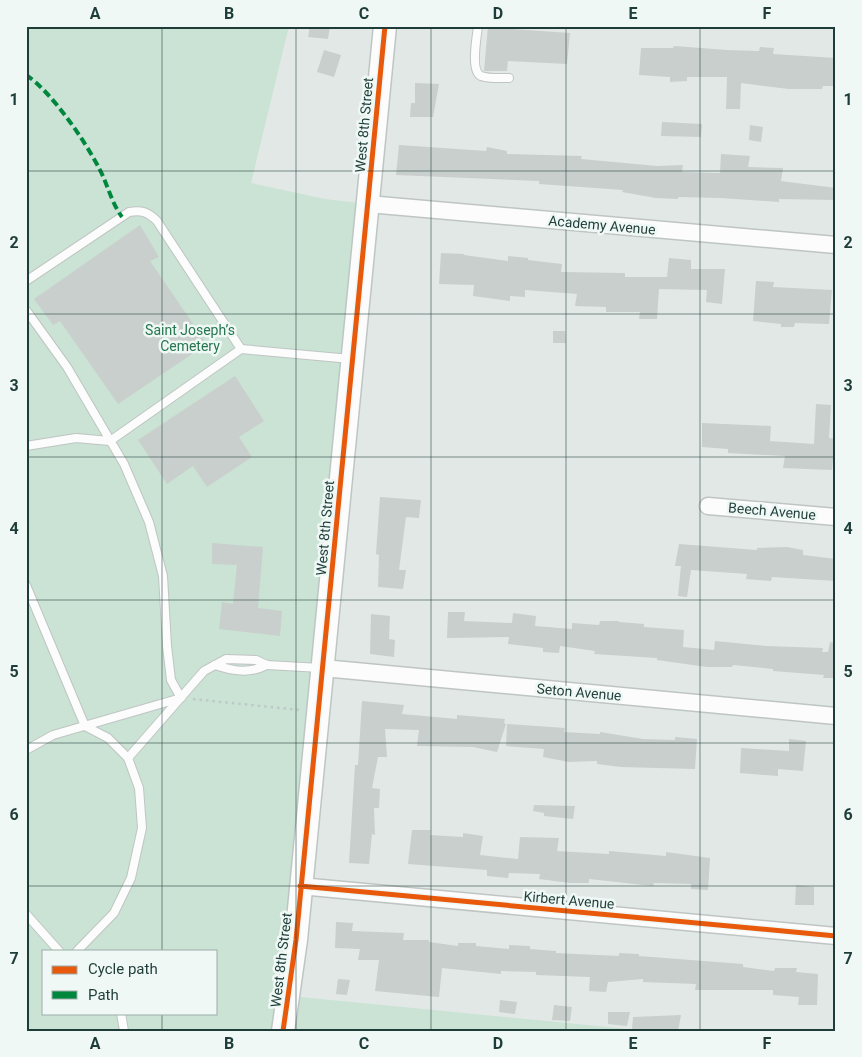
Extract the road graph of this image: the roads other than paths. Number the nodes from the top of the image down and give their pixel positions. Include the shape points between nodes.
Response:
1 (385, 26) edge
2 (478, 26) edge
3 (509, 78) dead end
4 (368, 204) junction
5 (836, 245) edge
6 (26, 281) edge
7 (26, 310) edge
8 (241, 349) junction
9 (353, 359) junction
10 (110, 440) junction
11 (26, 446) edge
12 (708, 506) dead end
13 (836, 517) edge
14 (26, 585) edge
15 (267, 665) junction
16 (215, 666) junction
17 (323, 668) junction
18 (181, 698) junction
19 (836, 716) edge
20 (85, 726) junction
21 (26, 750) edge
22 (128, 758) junction
23 (300, 886) junction
24 (26, 914) edge
25 (836, 936) edge
26 (58, 950) edge
27 (78, 950) edge
28 (121, 1014) edge
29 (124, 1031) edge
30 (283, 1031) edge

1 - 4 street, West 8th Street
2 - 3 lane via 475,63 478,73
4 - 5 street, Academy Avenue
4 - 9 street, West 8th Street
6 - 8 lane via 129,212 139,210 157,221
7 - 10 lane via 67,368
8 - 9 lane
8 - 10 lane
9 - 17 street, West 8th Street
10 - 11 lane via 76,438
10 - 18 lane via 149,522 163,576 171,680
12 - 13 street, Beech Avenue
14 - 20 lane
15 - 16 lane via 255,671 231,671
15 - 16 lane via 256,660 226,659
15 - 17 lane
16 - 18 lane via 204,671
17 - 19 street, Seton Avenue
17 - 23 street, West 8th Street
18 - 20 lane
18 - 22 lane
20 - 21 lane via 53,735
20 - 22 lane via 108,738
22 - 27 lane via 139,788 142,828 132,878 114,914
23 - 25 street, Kirbert Avenue
23 - 30 street, West 8th Street via 290,996
24 - 26 lane
28 - 29 lane

